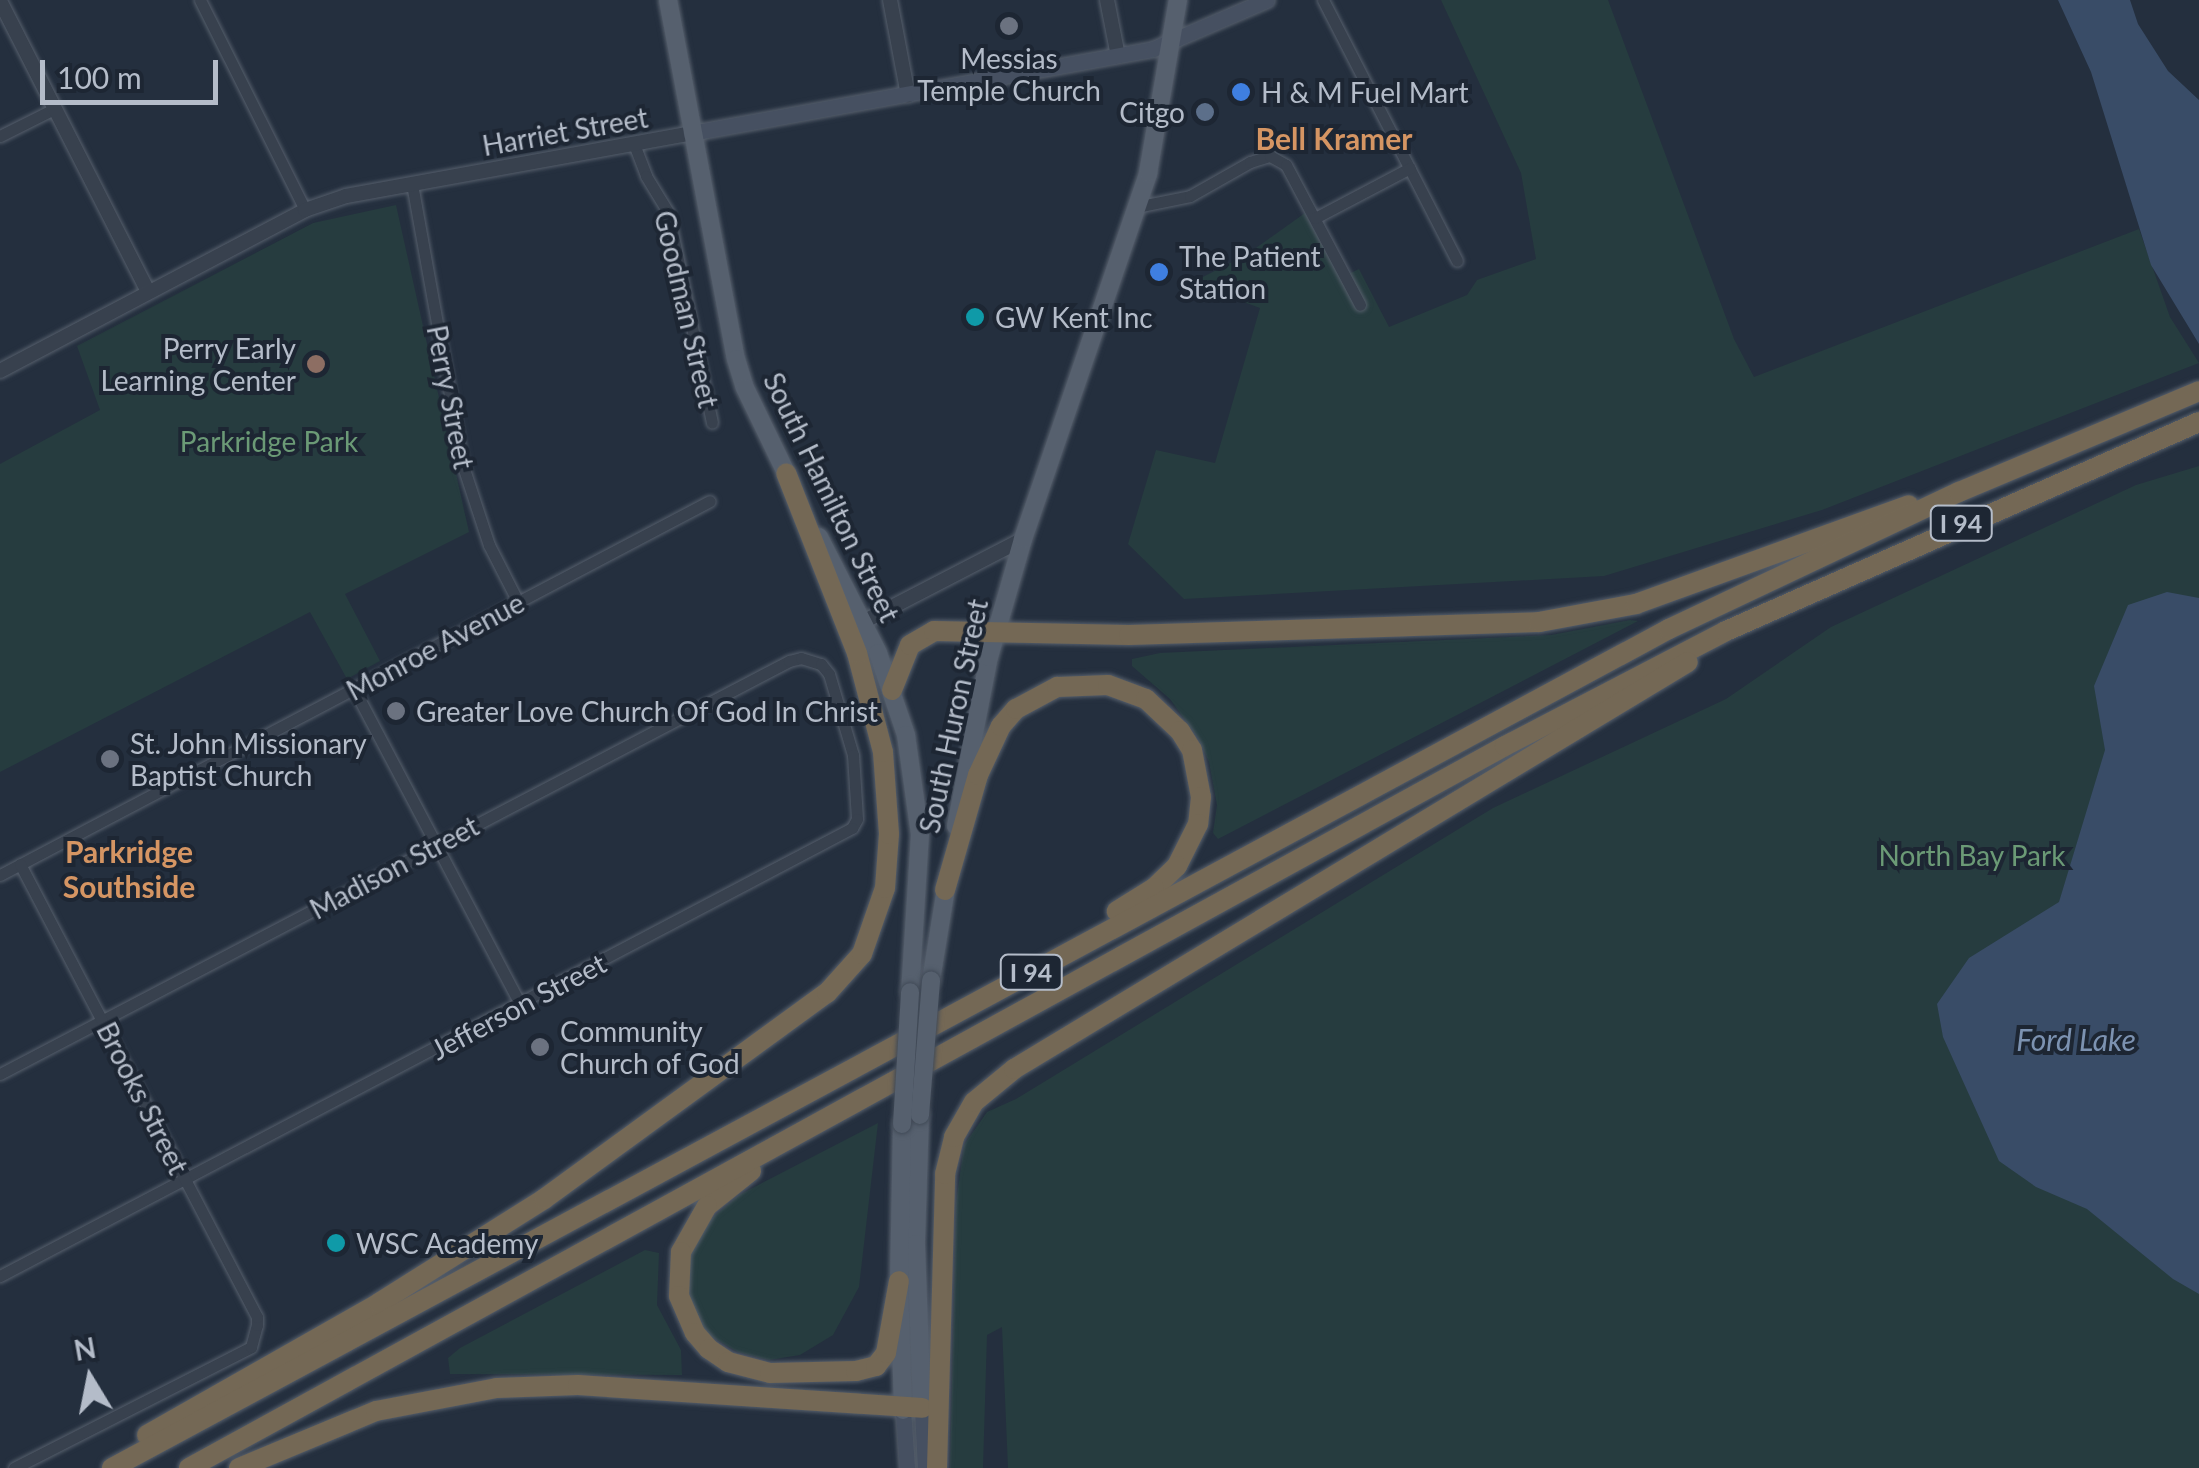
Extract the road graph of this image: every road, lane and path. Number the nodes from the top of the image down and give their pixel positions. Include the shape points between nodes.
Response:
1 (0, 0) edge
2 (200, 0) edge
3 (668, 0) edge
4 (890, 0) edge
5 (1107, 0) edge
6 (1178, 0) edge
7 (1267, 0) edge
8 (1322, 0) edge
9 (1173, 42) junction
10 (1118, 56) junction
11 (908, 95) junction
12 (54, 109) junction
13 (692, 133) junction
14 (0, 136) edge
15 (634, 144) junction
16 (1410, 168) junction
17 (412, 184) junction
18 (1136, 207) junction
19 (305, 210) junction
20 (1315, 218) junction
21 (1458, 260) dead end
22 (148, 292) junction
23 (1360, 305) dead end
24 (0, 371) edge
25 (2199, 391) edge
26 (712, 422) dead end
27 (2199, 422) edge
28 (786, 472) junction
29 (1960, 492) junction
30 (710, 501) dead end
31 (1023, 540) junction
32 (518, 602) junction
33 (864, 622) junction
34 (996, 632) junction
35 (1726, 632) junction
36 (789, 661) joint
37 (354, 690) junction
38 (892, 690) junction
39 (436, 845) junction
40 (20, 864) junction
41 (0, 875) edge
42 (946, 890) junction
43 (919, 899) joint
44 (1076, 947) junction
45 (520, 1004) junction
46 (103, 1020) junction
47 (0, 1074) edge
48 (783, 1144) junction
49 (184, 1179) junction
50 (0, 1276) edge
51 (898, 1281) junction
52 (913, 1409) junction
53 (14, 1468) edge
54 (103, 1468) edge
55 (112, 1468) edge
56 (189, 1468) edge
57 (239, 1468) edge
58 (907, 1468) edge
59 (926, 1468) edge
60 (937, 1468) edge

1 - 12 street
2 - 19 street
3 - 13 main road, South Hamilton Street
4 - 11 street
5 - 10 street
6 - 9 main road, South Huron Street
7 - 9 main road, Harriet Street
8 - 16 street
9 - 10 main road, Harriet Street
9 - 18 main road, South Huron Street
10 - 11 main road, Harriet Street
11 - 13 main road, Harriet Street
12 - 14 street
12 - 22 street
13 - 15 street, Harriet Street
13 - 28 main road, South Hamilton Street via 736,359
15 - 17 street, Harriet Street
15 - 26 street, Goodman Street via 668,212
16 - 20 street
16 - 21 street
17 - 19 street, Harriet Street
17 - 32 street, Perry Street via 462,463 489,545
18 - 20 street via 1190,196 1270,156 1286,165
18 - 31 main road, South Huron Street
19 - 22 street, Harriet Street
20 - 23 street
22 - 24 street, Harriet Street
25 - 29 highway, I 94
27 - 35 highway, I 94
28 - 33 main road, South Hamilton Street
28 - 54 highway via 857,653 883,752 888,864 881,909 862,954 827,992 544,1199 379,1303 151,1432
29 - 34 highway via 1870,516 1636,604 1539,622 1128,635
29 - 44 highway, I 94 via 1634,647
30 - 32 street, Monroe Avenue
31 - 33 street
31 - 34 main road, South Huron Street
32 - 37 street, Monroe Avenue
33 - 38 main road, South Hamilton Street
34 - 38 highway via 949,629 921,636 904,654
34 - 42 main road, South Huron Street via 966,758
35 - 48 highway, I 94 via 1505,746
35 - 60 highway via 1674,674 1509,767 991,1085 964,1117 945,1174
36 - 39 street, Madison Street
36 - 45 street, Jefferson Street via 821,664 836,690 853,754 858,819 852,828
37 - 39 street
37 - 40 street, Monroe Avenue
38 - 43 main road, South Hamilton Street via 915,780
39 - 45 street
39 - 46 street, Madison Street
40 - 41 street, Monroe Avenue
40 - 46 street, Brooks Street
42 - 44 highway via 978,776 1001,726 1058,687 1084,683 1127,690 1164,712 1192,750 1200,784 1198,824 1177,866
42 - 52 main road, South Huron Street, bridge via 920,1114
43 - 51 main road, South Huron Street, bridge
44 - 55 highway, I 94
45 - 49 street, Jefferson Street
46 - 47 street, Madison Street
46 - 49 street, Brooks Street
48 - 51 highway via 707,1206 687,1236 679,1296 694,1333 728,1362 752,1371 866,1368 886,1354
48 - 56 highway, I 94
49 - 50 street, Jefferson Street
49 - 53 street, Brooks Street via 257,1317 250,1347
51 - 52 main road, South Huron Street
52 - 57 highway via 578,1385 497,1388 376,1411
52 - 58 main road, South Huron Street
52 - 59 main road, South Huron Street

